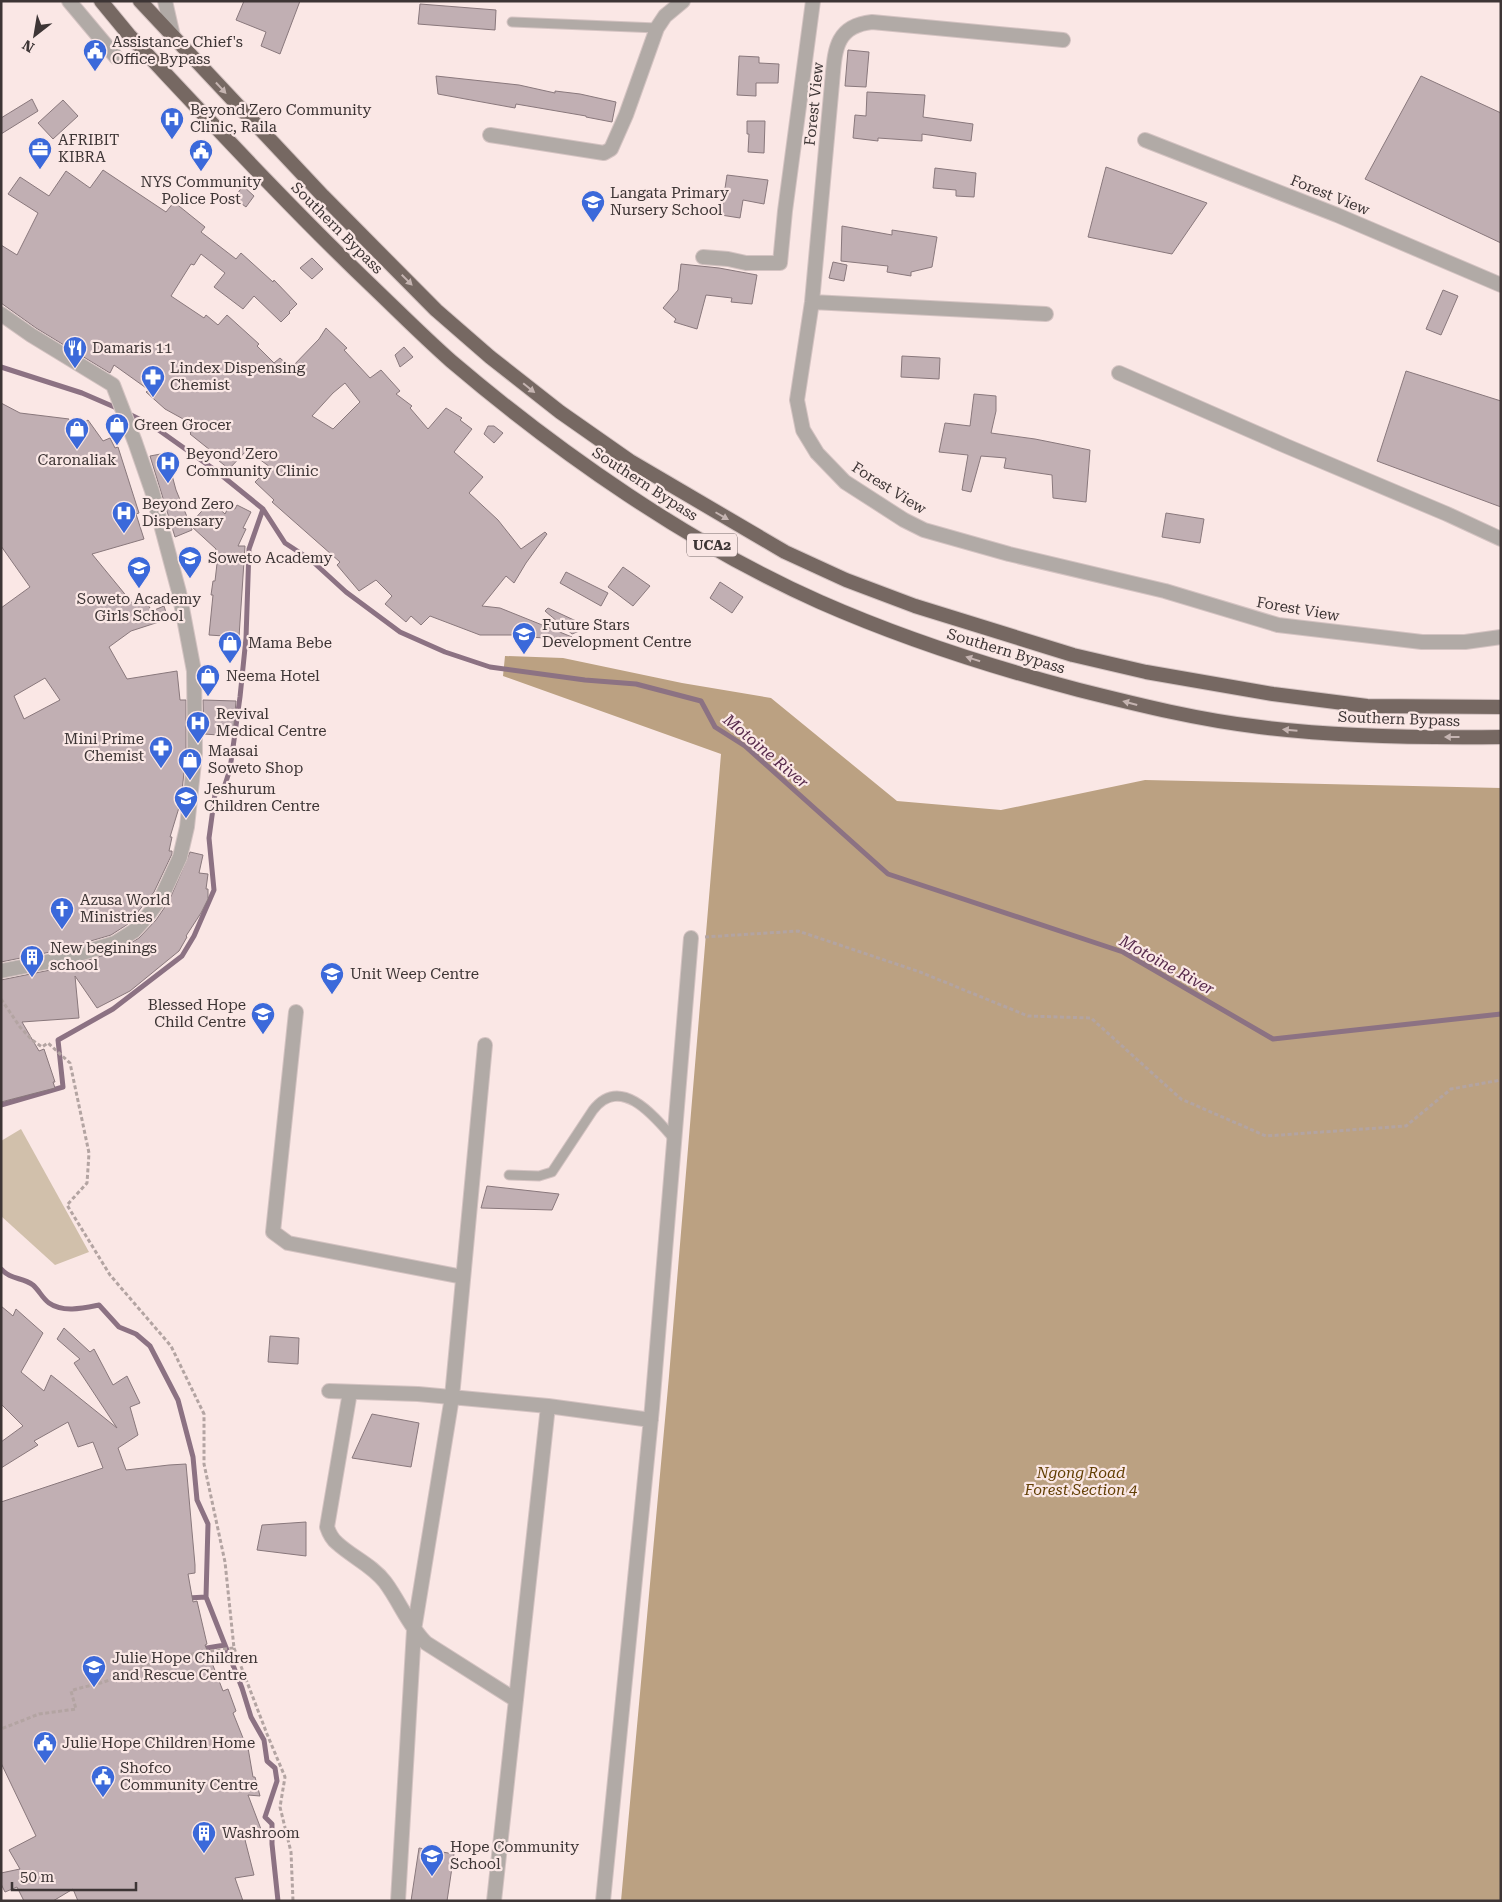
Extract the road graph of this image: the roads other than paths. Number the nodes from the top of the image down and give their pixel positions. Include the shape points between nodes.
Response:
1 (69, 1) edge
2 (101, 1) edge
3 (140, 1) edge
4 (165, 1) edge
5 (683, 1) edge
6 (813, 1) edge
7 (512, 22) dead end
8 (657, 28) junction
9 (173, 36) junction
10 (1063, 40) dead end
11 (116, 57) dead end
12 (490, 135) dead end
13 (1145, 140) dead end
14 (703, 257) dead end
15 (1501, 285) edge
16 (812, 302) junction
17 (1, 314) edge
18 (1046, 314) dead end
19 (1119, 373) dead end
20 (1501, 539) edge
21 (1501, 637) edge
22 (1501, 707) edge
23 (1501, 737) edge
24 (691, 938) road end
25 (1, 971) edge
26 (296, 1012) dead end
27 (486, 1045) dead end
28 (674, 1139) junction
29 (509, 1175) dead end
30 (463, 1277) junction
31 (329, 1391) dead end
32 (350, 1392) junction
33 (452, 1397) junction
34 (548, 1406) junction
35 (650, 1420) junction
36 (414, 1630) junction
37 (516, 1700) junction
38 (398, 1901) edge
39 (494, 1901) edge
40 (603, 1901) edge

1 - 11 street
23 -> 2 highway, Southern Bypass / UCA2 via 1308,732 1215,721 1144,707 1006,670 914,640 770,577 696,537 626,493 545,436 448,359 333,248 149,56
3 - 9 highway, Southern Bypass / UCA2
4 - 9 street
5 - 8 street via 665,16
6 - 14 street via 780,263 746,263
7 - 8 lane
8 - 12 street via 611,149 604,152
9 -> 22 highway, Southern Bypass / UCA2 via 323,196 436,310 490,356 560,412 630,461 785,552 846,580 924,609 1074,655 1146,672 1367,706
10 - 16 street, Forest View via 872,22 858,23 846,31 835,52
13 - 15 street, Forest View via 1337,215
16 - 18 street
16 - 21 street, Forest View via 797,400 803,430 817,453 845,482 924,530 1000,552 1165,591 1278,625 1422,642 1465,642
17 - 25 street via 113,385 152,491 179,592 194,671 196,753 184,842 162,896 134,931 97,950
19 - 20 street
24 - 28 street
26 - 30 street via 273,1232 288,1243
27 - 30 street
28 - 29 lane via 639,1103 628,1098 609,1098 599,1102 552,1172 539,1176
28 - 35 street
30 - 33 street
31 - 32 street
32 - 33 street
32 - 36 street via 327,1527 337,1544 371,1568 384,1582
33 - 34 street
33 - 36 street
34 - 35 street
34 - 37 street
35 - 40 street
36 - 37 street via 435,1649
36 - 38 street
37 - 39 street

